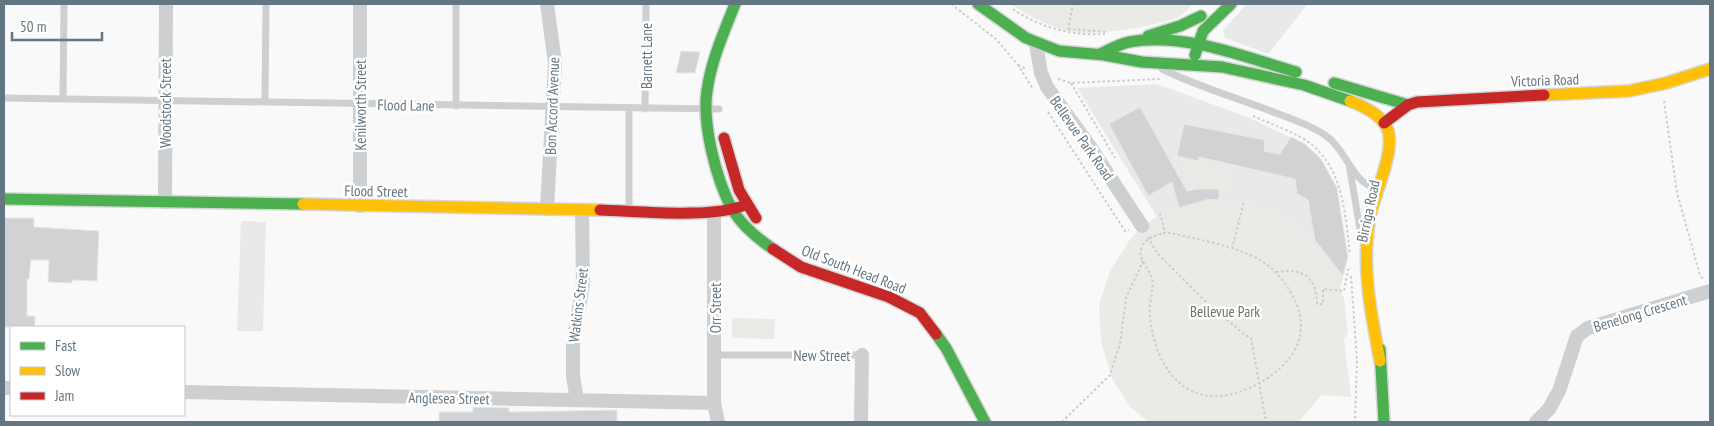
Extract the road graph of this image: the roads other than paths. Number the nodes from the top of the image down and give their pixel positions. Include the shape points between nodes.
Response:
1 (64, 4) edge
2 (166, 4) edge
3 (266, 4) edge
4 (360, 4) edge
5 (456, 4) edge
6 (548, 4) edge
7 (646, 4) edge
8 (735, 4) edge
9 (744, 4) edge
10 (978, 4) edge
11 (1216, 4) edge
12 (1231, 4) edge
13 (1201, 16) junction
14 (1128, 42) junction
15 (1036, 44) junction
16 (1193, 44) junction
17 (1100, 54) junction
18 (1149, 62) junction
19 (725, 64) dead end
20 (1190, 64) junction
21 (1710, 69) edge
22 (1355, 89) junction
23 (720, 95) dead end
24 (4, 98) edge
25 (63, 99) junction
26 (166, 100) junction
27 (265, 102) junction
28 (360, 104) junction
29 (1408, 105) junction
30 (456, 106) junction
31 (553, 108) junction
32 (629, 109) junction
33 (645, 109) junction
34 (705, 110) junction
35 (720, 117) junction
36 (1386, 120) junction
37 (1348, 161) junction
38 (1381, 190) junction
39 (4, 199) edge
40 (165, 202) junction
41 (746, 204) junction
42 (360, 206) junction
43 (547, 209) junction
44 (582, 210) junction
45 (733, 210) junction
46 (629, 211) junction
47 (714, 212) junction
48 (767, 228) dead end
49 (1145, 232) road end
50 (1367, 268) junction
51 (852, 272) dead end
52 (887, 284) dead end
53 (1708, 286) edge
54 (922, 300) dead end
55 (932, 308) dead end
56 (715, 355) junction
57 (862, 355) joint
58 (1380, 361) junction
59 (185, 392) edge
60 (577, 400) junction
61 (714, 403) junction
62 (718, 422) edge
63 (861, 422) edge
64 (985, 422) edge
65 (1384, 422) edge
66 (1536, 422) edge

1 - 25 lane
2 - 26 street, Woodstock Street
3 - 27 lane
4 - 28 street, Kenilworth Street
5 - 30 lane
6 - 31 street, Bon Accord Avenue via 555,63
7 - 33 lane, Barnett Lane
8 - 34 street, Old South Head Road via 714,59
9 - 19 street
10 - 15 street
11 - 13 street
12 - 16 street
13 - 14 street
13 - 16 street via 1193,28
14 - 16 street
14 - 17 street
15 - 17 street via 1071,54
15 - 49 street, Bellevue Park Road via 1047,88 1089,145
16 - 20 street
16 - 22 street
17 - 18 street
18 - 20 street
18 - 37 lane via 1309,126 1326,135
20 - 36 street via 1319,89 1362,106
21 - 29 street, Victoria Road via 1629,91 1426,101
22 - 29 street
22 - 36 street via 1377,101
23 - 35 street
24 - 25 lane, Flood Lane
25 - 26 lane, Flood Lane
26 - 27 lane, Flood Lane
26 - 40 street, Woodstock Street
27 - 28 lane, Flood Lane
28 - 30 lane, Flood Lane
28 - 42 street, Kenilworth Street
29 - 36 street, Victoria Road
30 - 31 lane, Flood Lane
31 - 32 lane, Flood Lane
31 - 43 street, Bon Accord Avenue
32 - 33 lane, Flood Lane
32 - 46 lane
33 - 34 lane, Flood Lane
34 - 35 lane, Flood Lane
34 - 45 street, Old South Head Road via 718,176
35 - 41 street via 733,172
36 - 38 street, Birriga Road via 1397,131 1398,143 1397,157
37 - 38 lane via 1361,180
37 - 50 lane
38 - 50 street, Birriga Road via 1368,218
38 - 58 street, Birriga Road via 1373,270
39 - 40 street, Flood Street
40 - 42 street, Flood Street
41 - 45 street, Flood Street
41 - 48 street
42 - 43 street, Flood Street
43 - 44 street, Flood Street
44 - 46 street, Flood Street
44 - 60 street, Watkins Street via 583,283 572,345
45 - 47 street, Flood Street
45 - 64 street, Old South Head Road via 760,240 801,267 888,297 920,314 937,333
46 - 47 street, Flood Street
47 - 56 street, Orr Street
50 - 58 street, Birriga Road via 1372,324
51 - 52 street, Old South Head Road
53 - 66 street, Benelong Crescent via 1588,328 1577,336 1559,391
54 - 55 street, Old South Head Road
56 - 57 lane, New Street
56 - 61 street, Orr Street
57 - 63 street, New Street
58 - 65 street, Birriga Road
59 - 60 street, Anglesea Street
60 - 61 street, Anglesea Street
61 - 62 street

